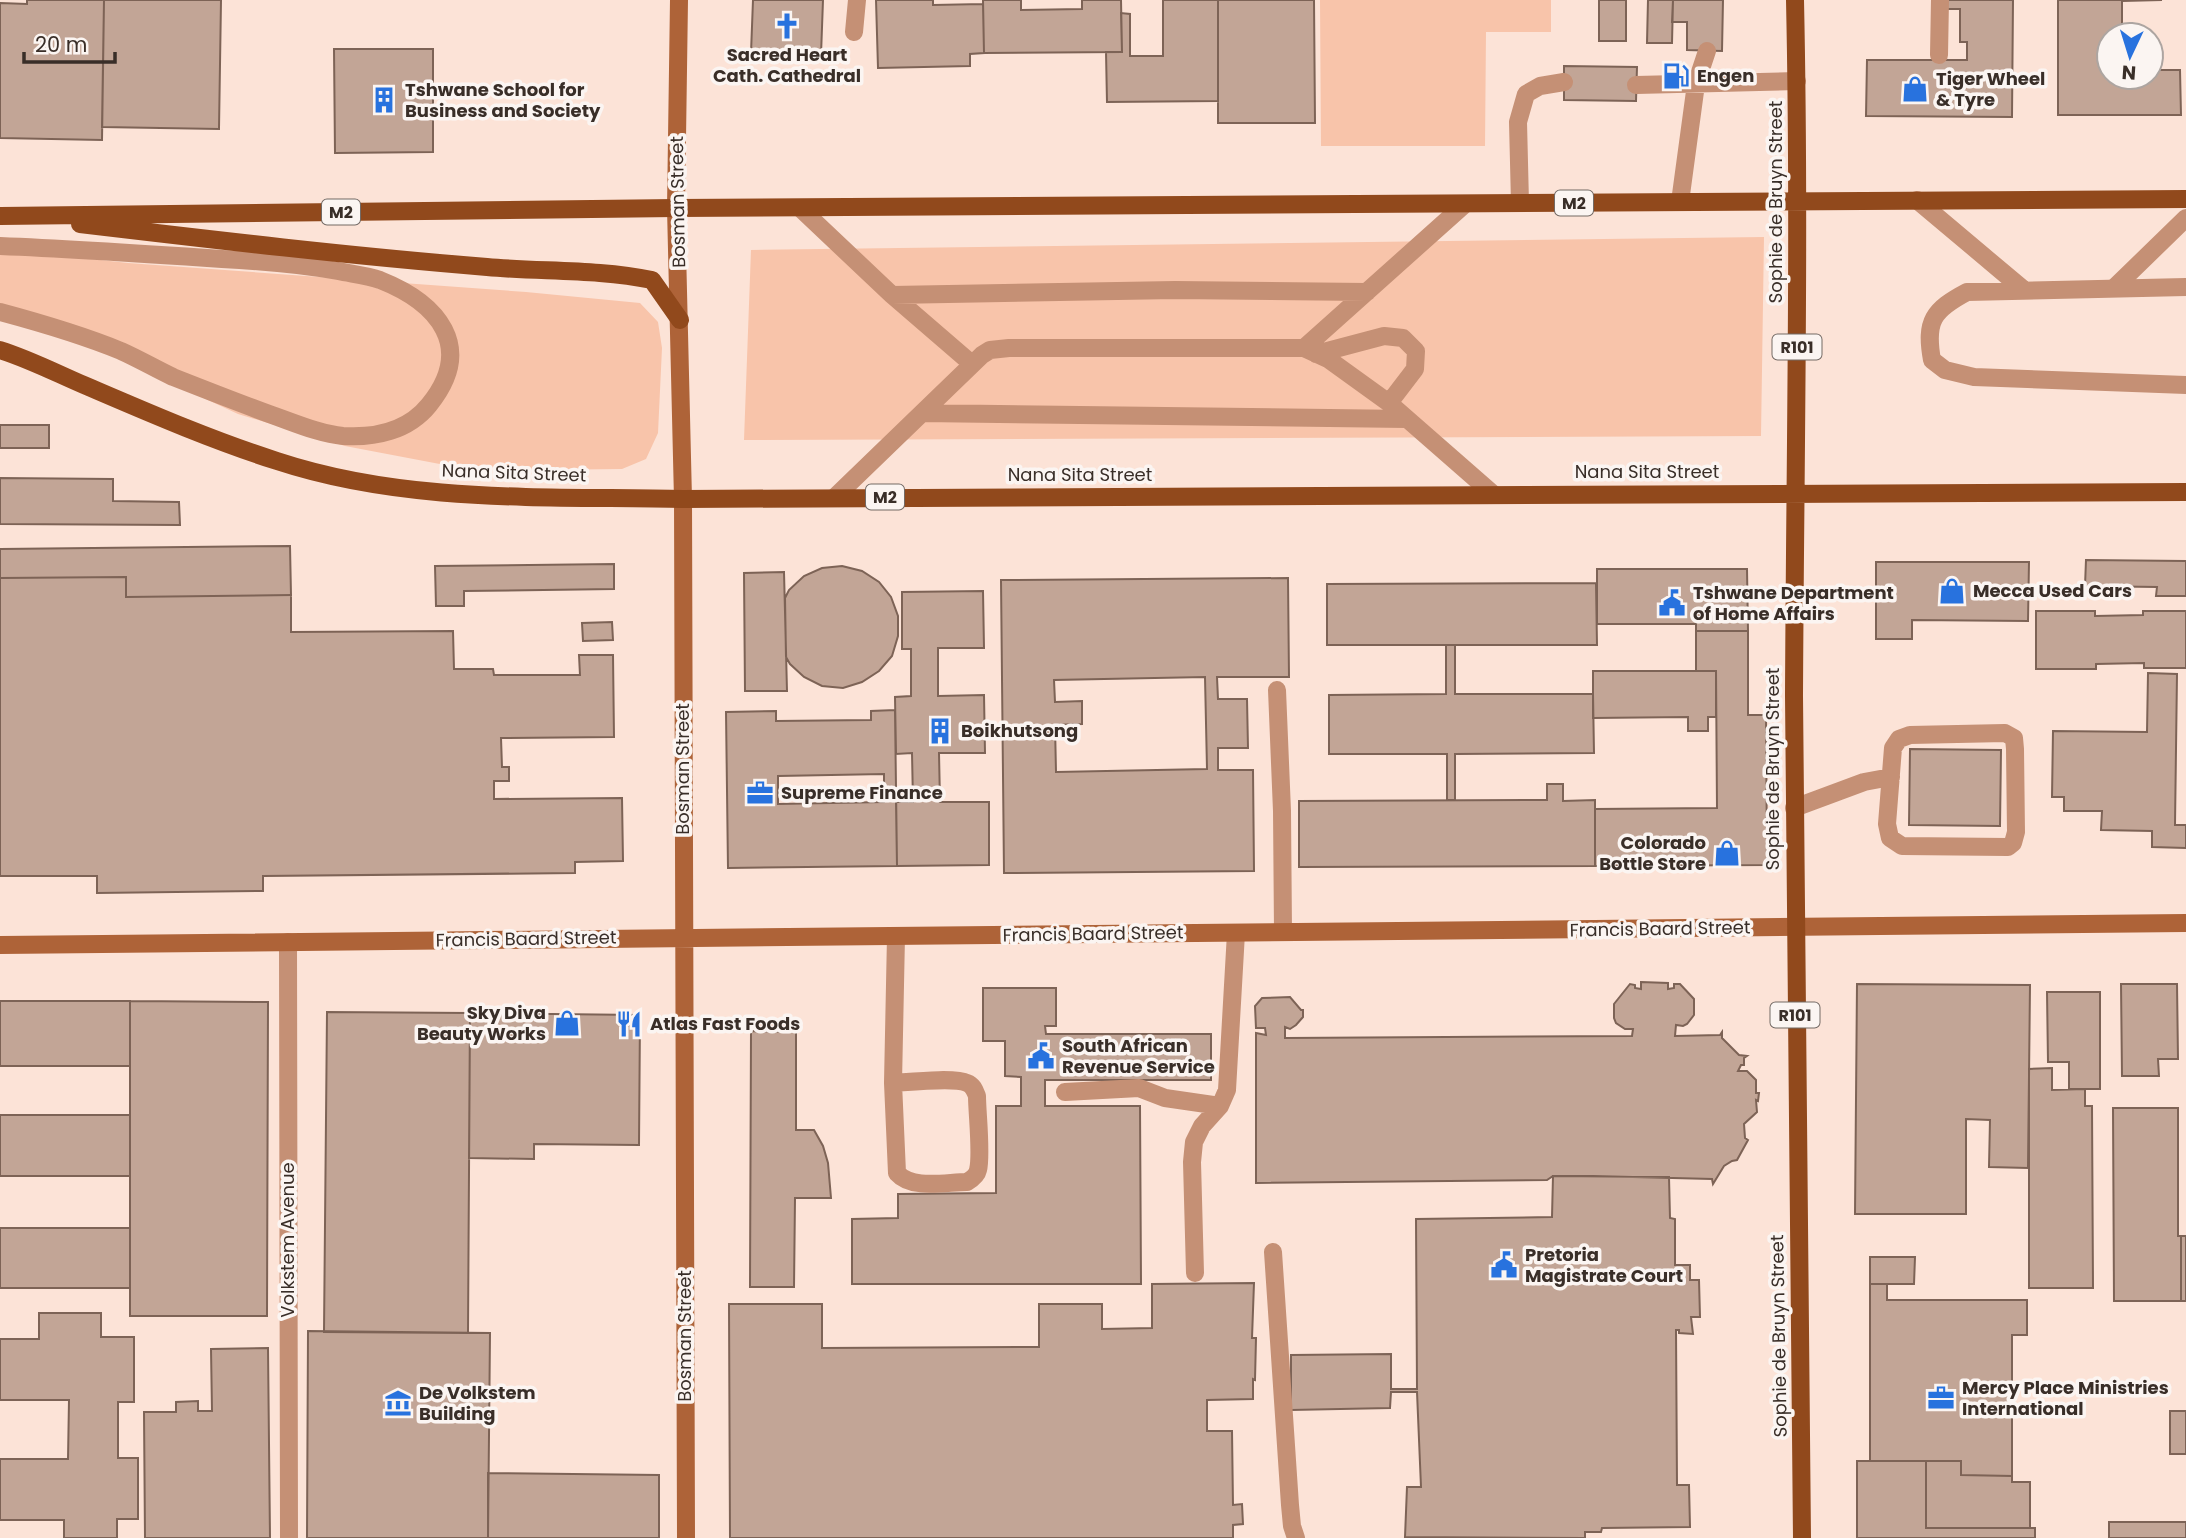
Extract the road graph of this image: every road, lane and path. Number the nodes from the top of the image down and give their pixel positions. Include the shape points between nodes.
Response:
1 (679, 0) edge
2 (857, 0) edge
3 (1796, 0) edge
4 (1940, 0) edge
5 (854, 32) dead end
6 (1707, 51) dead end
7 (1939, 55) dead end
8 (1797, 81) junction
9 (1564, 82) dead end
10 (1636, 85) dead end
11 (1696, 85) junction
12 (2186, 199) edge
13 (1917, 200) junction
14 (1798, 201) junction
15 (1680, 202) junction
16 (1520, 203) junction
17 (1465, 204) junction
18 (676, 208) junction
19 (800, 208) junction
20 (3, 216) edge
21 (2186, 218) edge
22 (0, 246) edge
23 (2186, 287) edge
24 (2115, 288) junction
25 (2024, 290) junction
26 (1367, 292) junction
27 (892, 295) junction
28 (0, 312) edge
29 (680, 320) junction
30 (0, 350) edge
31 (1310, 351) junction
32 (972, 364) junction
33 (2186, 385) edge
34 (1389, 403) junction
35 (922, 413) junction
36 (1407, 419) junction
37 (2186, 492) edge
38 (1795, 493) junction
39 (1493, 494) junction
40 (834, 498) junction
41 (683, 499) junction
42 (1277, 690) dead end
43 (1891, 777) junction
44 (1794, 808) junction
45 (2186, 923) edge
46 (1794, 928) junction
47 (1283, 932) junction
48 (1236, 933) junction
49 (896, 936) junction
50 (683, 938) junction
51 (288, 942) junction
52 (0, 945) edge
53 (893, 1083) junction
54 (1065, 1092) dead end
55 (1220, 1106) junction
56 (1273, 1252) dead end
57 (1195, 1273) dead end
58 (289, 1538) edge
59 (686, 1538) edge
60 (1296, 1538) edge
61 (1802, 1538) edge

1 - 18 street, Bosman Street
2 - 5 street
3 - 8 main road, Sophie de Bruyn Street / R101
4 - 7 street
6 - 11 street
8 - 11 street
8 - 14 main road, Sophie de Bruyn Street / R101
9 - 16 street via 1526,94 1518,122
10 - 11 street
11 - 15 street
12 - 13 main road, M2
13 - 14 main road, M2
13 - 25 street
14 - 15 main road, M2
14 - 38 main road, Sophie de Bruyn Street / R101
15 - 16 main road, M2
16 - 17 main road, M2
17 - 19 main road, M2
17 - 26 street
18 - 19 main road, M2
18 - 20 main road, M2
18 - 29 street, Bosman Street
19 - 27 street
20 - 29 main road via 489,268 638,277 652,281
21 - 24 street
22 - 28 street via 296,264 367,276 428,308 447,335 450,353 441,389 408,423 370,437 340,436 240,403 121,351
23 - 24 street
24 - 25 street
25 - 33 street via 1968,292 1947,303 1932,320 1929,341 1933,360 1945,370 1974,377
26 - 27 street
26 - 31 street
27 - 32 street
29 - 41 street, Bosman Street
30 - 41 main road, Nana Sita Street / M2 via 201,434 340,478 452,494
31 - 32 street via 1009,348 990,349
31 - 34 street
31 - 34 street via 1384,336 1403,338 1416,351 1415,369
32 - 35 street
34 - 36 street
35 - 36 street
35 - 40 street
36 - 39 street
37 - 38 main road, Nana Sita Street / M2
38 - 39 main road, Nana Sita Street / M2
38 - 44 main road, Sophie de Bruyn Street / R101
39 - 40 main road, Nana Sita Street / M2
40 - 41 main road, Nana Sita Street / M2
41 - 50 street, Bosman Street
42 - 47 street
43 - 43 street via 1893,748 1899,739 2005,733 2014,738 2014,843 2008,847 1902,846 1890,838 1887,824
43 - 44 street
44 - 46 main road, Sophie de Bruyn Street / R101
45 - 46 street, Francis Baard Street
46 - 47 street, Francis Baard Street
46 - 61 main road, Sophie de Bruyn Street / R101
47 - 48 street, Francis Baard Street
48 - 49 street, Francis Baard Street
48 - 55 street via 1227,1090
49 - 50 street, Francis Baard Street
49 - 53 street
50 - 51 street, Francis Baard Street
50 - 59 street, Bosman Street
51 - 52 street, Francis Baard Street
51 - 58 street, Volkstem Avenue
53 - 53 street via 897,1173 903,1180 967,1182 974,1177 979,1169 975,1089 967,1082 955,1081
54 - 55 street via 1139,1088 1165,1098
55 - 57 street via 1194,1142
56 - 60 street

